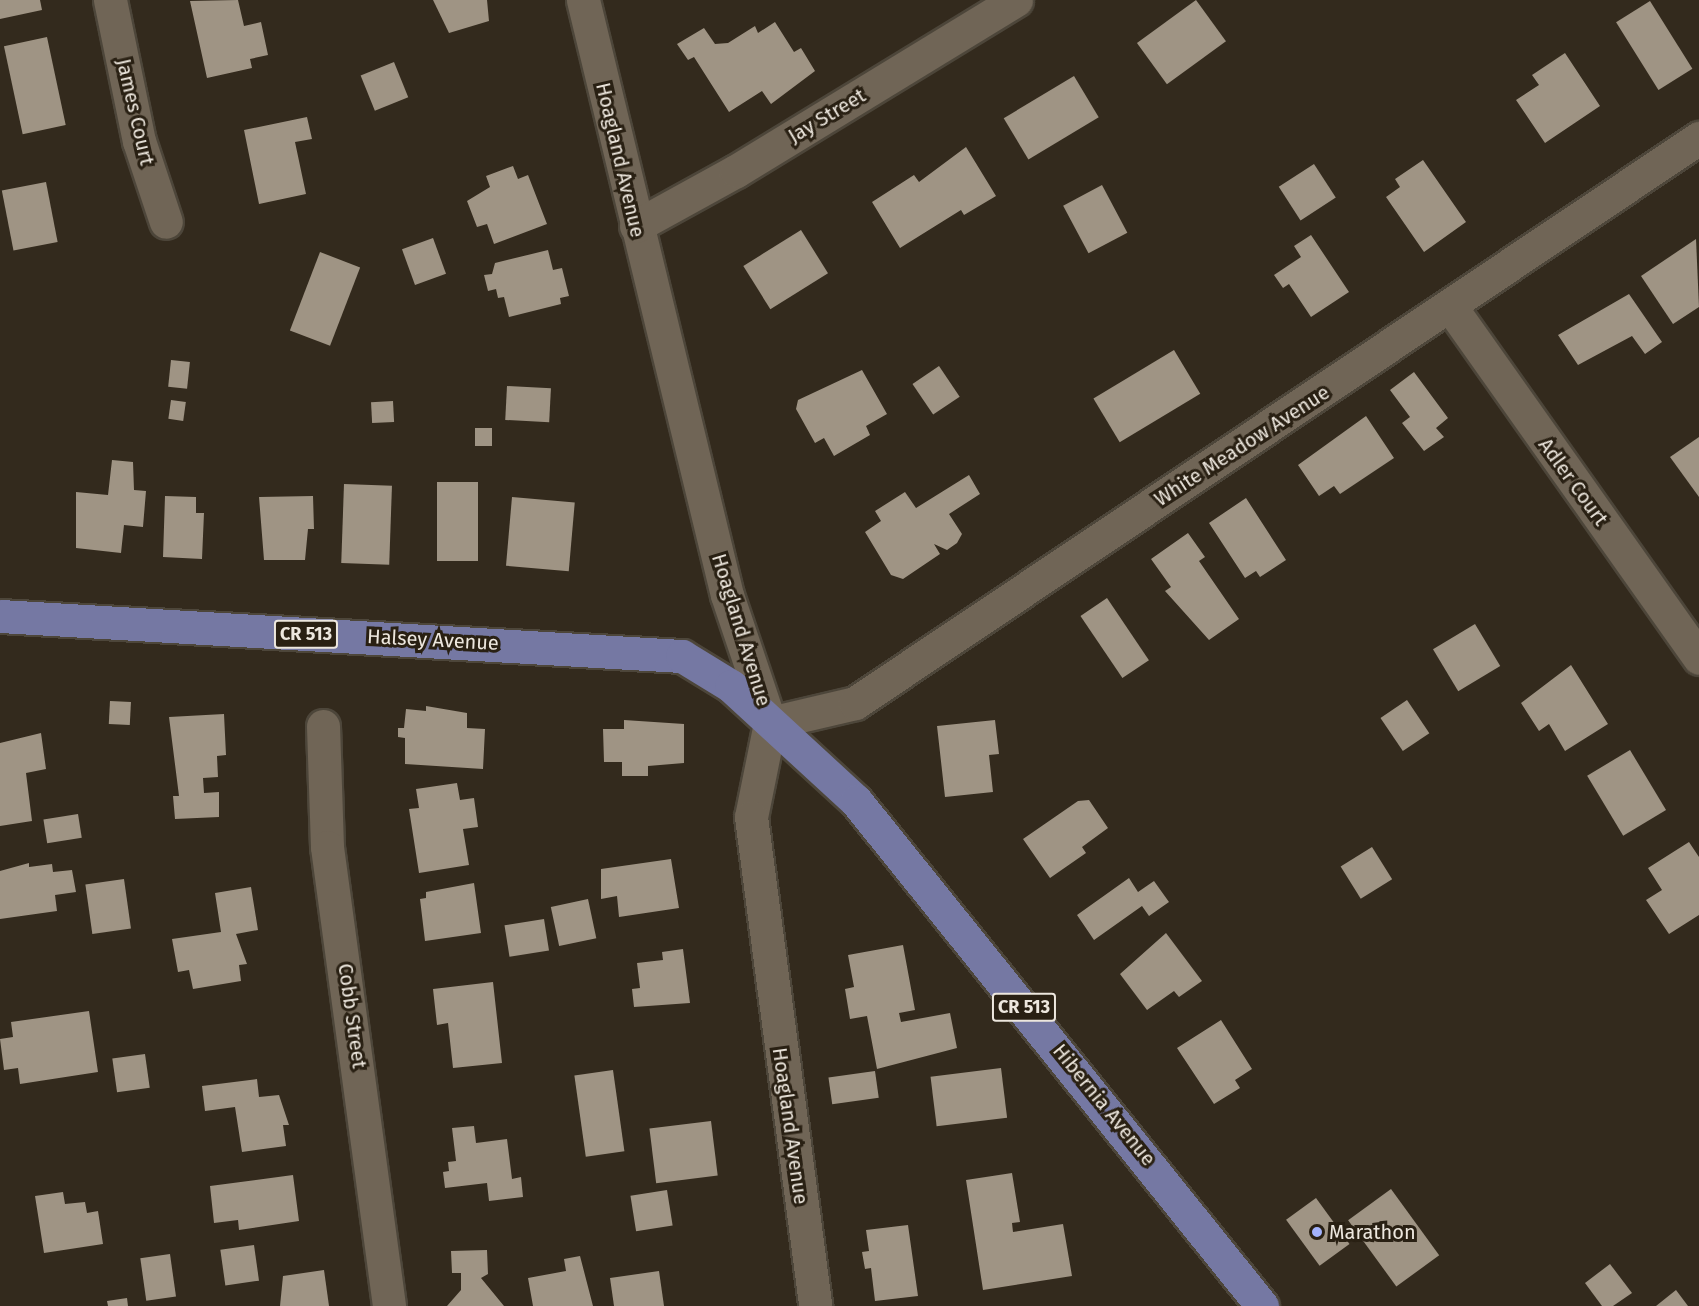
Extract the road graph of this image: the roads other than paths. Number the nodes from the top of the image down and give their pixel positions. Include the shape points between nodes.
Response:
1 (110, 0) edge
2 (583, 0) edge
3 (1016, 0) edge
4 (1699, 138) edge
5 (166, 222) dead end
6 (636, 226) junction
7 (1449, 306) junction
8 (0, 616) edge
9 (1699, 657) edge
10 (770, 723) junction
11 (323, 726) dead end
12 (1256, 1304) edge
13 (389, 1306) edge
14 (815, 1306) edge

1 - 5 street, James Court via 139,141
2 - 6 street, Hoagland Avenue
3 - 6 street, Jay Street via 736,171
4 - 7 street, White Meadow Avenue
6 - 10 street, Hoagland Avenue via 727,595
7 - 9 street, Adler Court
7 - 10 street, White Meadow Avenue via 855,704
8 - 10 main road, Halsey Avenue / CR 513 via 682,656 731,686
10 - 12 main road, Hibernia Avenue / CR 513 via 856,801
10 - 14 street, Hoagland Avenue via 752,817
11 - 13 street, Cobb Street via 327,847

